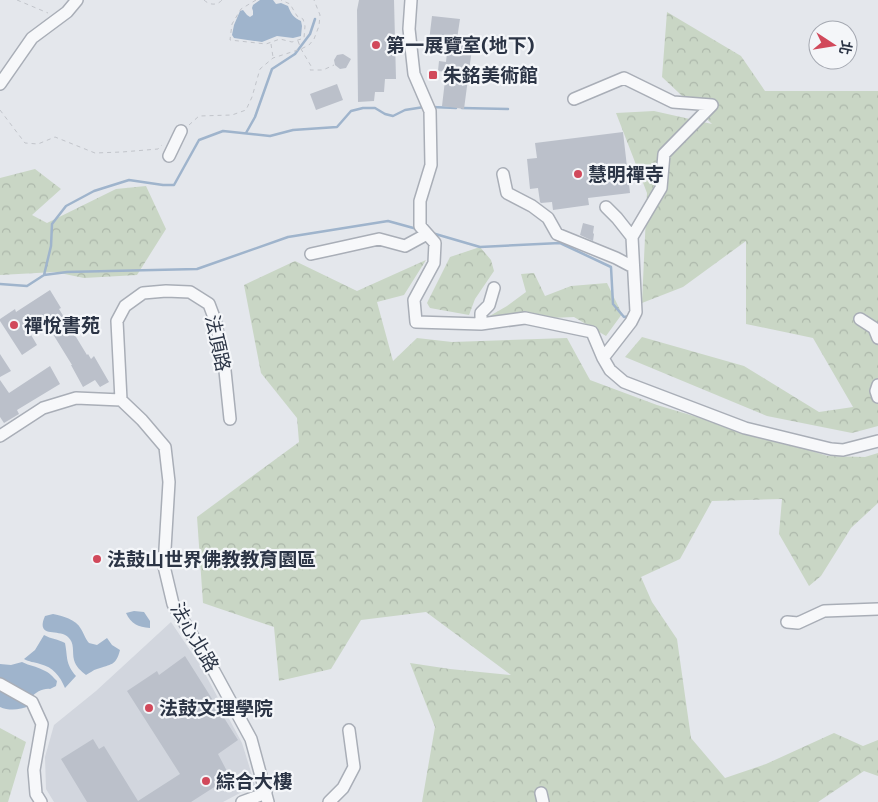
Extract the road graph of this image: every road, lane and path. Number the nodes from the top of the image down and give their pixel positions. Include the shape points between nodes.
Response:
1 (17, 0) edge
2 (77, 0) edge
3 (204, 0) edge
4 (222, 0) edge
5 (256, 0) edge
6 (281, 0) edge
7 (314, 0) edge
8 (411, 0) edge
9 (295, 13) junction
10 (50, 14) dead end
11 (291, 16) dead end
12 (298, 40) junction
13 (270, 42) junction
14 (301, 49) junction
15 (274, 58) junction
16 (334, 65) dead end
17 (3, 85) edge
18 (574, 99) dead end
19 (0, 110) edge
20 (181, 132) joint
21 (166, 143) dead end
22 (169, 156) dead end
23 (503, 174) dead end
24 (606, 207) dead end
25 (427, 234) junction
26 (632, 237) junction
27 (311, 254) dead end
28 (633, 267) junction
29 (494, 288) dead end
30 (860, 319) dead end
31 (481, 324) junction
32 (878, 338) edge
33 (603, 358) junction
34 (878, 385) edge
35 (878, 397) edge
36 (121, 400) junction
37 (230, 419) dead end
38 (0, 436) edge
39 (878, 441) edge
40 (878, 609) edge
41 (787, 622) dead end
42 (0, 684) edge
43 (349, 730) dead end
44 (267, 797) edge
45 (41, 802) edge
46 (242, 802) edge
47 (329, 802) edge

1 - 10 path
2 - 17 street via 67,12 32,38
3 - 4 path via 214,4
5 - 13 path via 241,8 232,24 230,40
6 - 9 path via 290,4
7 - 14 path via 320,26 314,40
8 - 25 street via 409,29 414,74 430,111 431,165 420,201 420,226
9 - 11 path
9 - 12 path via 303,19 304,26 304,38
12 - 13 path
12 - 14 path
13 - 15 path
14 - 15 path
14 - 16 path via 310,70 323,70
15 - 20 path via 260,69 246,110 232,115 198,116
18 - 26 street via 624,78 674,102 712,105 664,154 661,188
19 - 21 path via 25,143 38,144 56,137 95,153 158,148
20 - 22 street
23 - 28 street via 507,193 548,218 557,234
24 - 26 street
25 - 27 street via 405,246 379,239
25 - 31 street via 435,243 434,263 414,300 416,322
26 - 28 street
28 - 33 street via 636,312
29 - 31 street via 489,305 481,313
30 - 32 street via 874,328
31 - 33 street via 525,318 592,332
33 - 39 street via 610,370 624,382 745,428 843,450
34 - 35 street
36 - 37 street, 法頂路 via 117,321 125,306 143,293 190,292 209,304 216,320
36 - 38 street via 76,398 44,408
36 - 44 street, 法心北路 via 165,446 169,482 164,566 173,604 251,739
40 - 41 street via 824,611 798,623
42 - 45 street via 32,702 42,724 34,770 36,794
43 - 47 street via 354,767 343,788
44 - 46 street

